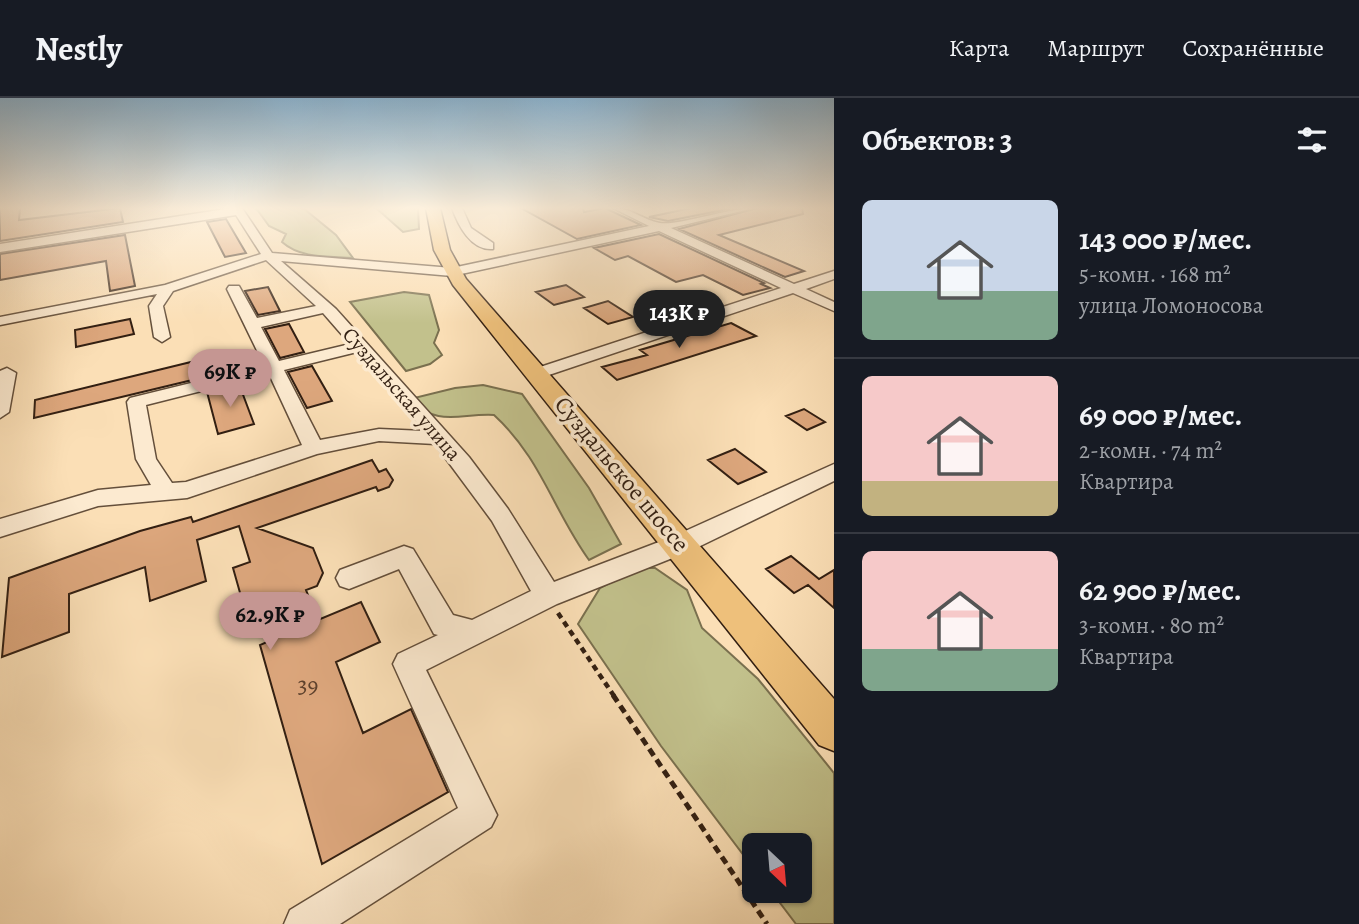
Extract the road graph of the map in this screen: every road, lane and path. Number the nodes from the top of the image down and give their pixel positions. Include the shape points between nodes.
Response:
1 (262, 247) edge
2 (442, 247) edge
3 (572, 247) edge
4 (701, 247) edge
5 (268, 256) junction
6 (452, 272) junction
7 (834, 275) edge
8 (168, 288) junction
9 (792, 288) junction
10 (234, 289) dead end
11 (834, 307) edge
12 (326, 308) junction
13 (0, 321) edge
14 (252, 324) junction
15 (163, 337) dead end
16 (361, 346) junction
17 (274, 367) junction
18 (7, 373) dead end
19 (537, 374) junction
20 (0, 412) edge
21 (441, 438) junction
22 (314, 448) junction
23 (834, 472) edge
24 (166, 492) junction
25 (0, 528) edge
26 (681, 544) junction
27 (349, 578) dead end
28 (548, 596) junction
29 (472, 633) junction
30 (834, 730) edge
31 (304, 924) edge
32 (767, 924) edge

1 - 5 street, Суздальская улица
2 - 6 main road, Суздальское шоссе
3 - 6 street
4 - 9 street
5 - 6 street
5 - 8 street
5 - 12 street, Суздальская улица
6 - 19 main road, Суздальское шоссе
7 - 9 street
8 - 13 street
8 - 15 street via 156,306
9 - 11 street
9 - 19 street
10 - 14 street
12 - 14 street
12 - 16 street, Суздальская улица
14 - 17 street
16 - 17 street
16 - 21 street, Суздальская улица
17 - 22 street
17 - 24 street via 136,402 146,459
18 - 20 street
19 - 26 main road, Суздальское шоссе
21 - 22 street via 379,435
21 - 28 street, Суздальская улица via 500,515
22 - 24 street via 187,490
23 - 26 street
24 - 25 street via 98,498
26 - 28 street
26 - 30 main road, Суздальское шоссе
27 - 29 street via 404,555 444,625
28 - 29 street
28 - 32 path
29 - 31 street via 408,664 479,815

